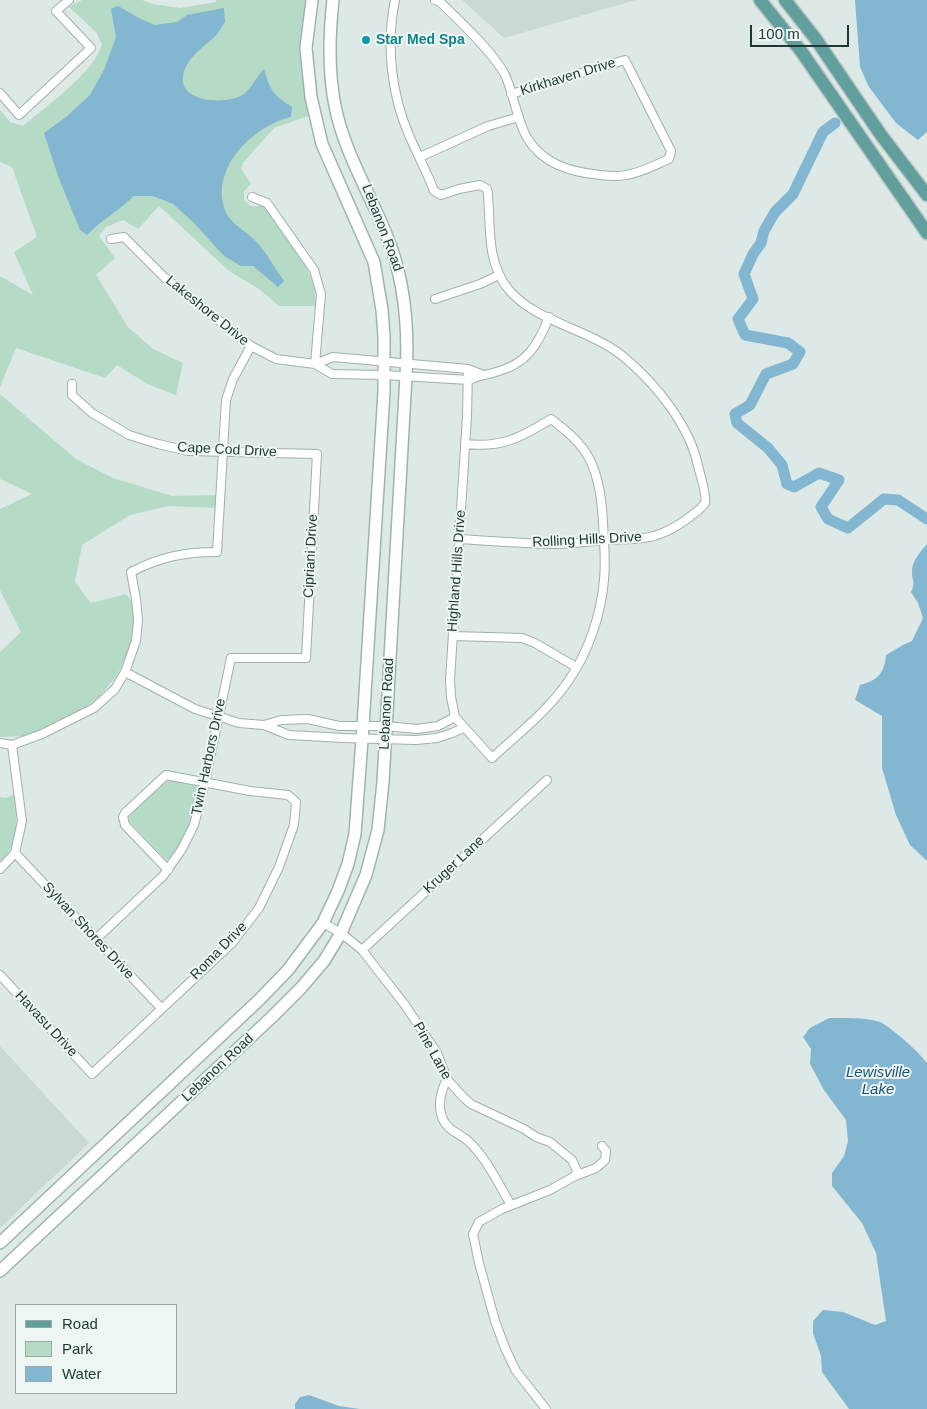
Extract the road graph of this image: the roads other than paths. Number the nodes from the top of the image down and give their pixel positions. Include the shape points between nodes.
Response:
1 (69, 0) edge
2 (312, 0) edge
3 (333, 0) edge
4 (395, 0) edge
5 (435, 0) edge
6 (760, 0) edge
7 (784, 0) edge
8 (0, 93) edge
9 (511, 94) junction
10 (519, 118) junction
11 (420, 157) junction
12 (927, 195) edge
13 (252, 196) dead end
14 (927, 233) edge
15 (111, 239) dead end
16 (499, 275) junction
17 (435, 299) dead end
18 (549, 317) junction
19 (251, 346) junction
20 (384, 362) junction
21 (315, 364) junction
22 (468, 369) junction
23 (407, 370) junction
24 (481, 374) junction
25 (384, 375) junction
26 (469, 380) junction
27 (72, 384) dead end
28 (465, 444) junction
29 (222, 452) junction
30 (317, 454) joint
31 (459, 539) junction
32 (604, 540) junction
33 (452, 636) junction
34 (231, 658) joint
35 (576, 667) junction
36 (124, 672) junction
37 (217, 717) junction
38 (455, 717) junction
39 (264, 725) junction
40 (364, 726) junction
41 (386, 726) junction
42 (464, 728) junction
43 (362, 739) junction
44 (385, 739) junction
45 (0, 743) edge
46 (12, 745) junction
47 (547, 780) dead end
48 (205, 782) junction
49 (15, 853) junction
50 (0, 870) edge
51 (168, 870) junction
52 (323, 923) junction
53 (341, 933) junction
54 (96, 939) junction
55 (362, 950) junction
56 (0, 974) edge
57 (161, 1008) junction
58 (92, 1074) joint
59 (447, 1079) junction
60 (602, 1146) dead end
61 (574, 1176) junction
62 (511, 1204) junction
63 (0, 1243) edge
64 (0, 1271) edge
65 (546, 1409) edge

1 - 8 street via 56,11 91,48 19,115
2 - 20 main road, Lebanon Road via 306,48 311,97 322,144 374,262 382,310
3 - 23 main road, Lebanon Road via 330,69 335,108 347,146 387,236 402,280 407,321
4 - 11 street via 391,35 393,74 398,104
5 - 9 street via 459,20 496,62
6 - 14 main road via 802,51
7 - 12 main road via 815,38 881,135
9 - 10 street
9 - 10 street, Kirkhaven Drive via 625,60 671,151 669,159 624,176 578,173 542,155 526,136
10 - 11 street via 488,126
11 - 16 street via 437,194 484,186 488,192 489,241
13 - 21 street via 267,203 314,270 321,294
15 - 19 street, Lakeshore Drive via 124,238 164,276
16 - 17 street
16 - 18 street via 509,290 525,304
18 - 24 street via 539,342 526,357 508,368
18 - 32 street, Rolling Hills Drive via 590,335 627,359 669,405 686,433 697,461 705,499 684,522 644,538
19 - 21 street, Lakeshore Drive via 276,359
19 - 29 street via 226,400
20 - 21 street, Lakeshore Drive via 333,357
20 - 23 street, Lakeshore Drive
20 - 25 main road, Lebanon Road
21 - 25 street, Lakeshore Drive via 332,374
22 - 23 street, Lakeshore Drive
22 - 24 street, Lakeshore Drive
22 - 26 street, Highland Hills Drive
23 - 25 street, Lakeshore Drive
23 - 26 street, Lakeshore Drive
23 - 41 main road, Lebanon Road
24 - 26 street
25 - 40 main road, Lebanon Road
26 - 28 street, Highland Hills Drive
27 - 29 street, Cape Cod Drive via 72,395 92,413 129,435 188,451
28 - 31 street, Highland Hills Drive
28 - 32 street via 480,446 510,442 551,419 566,430 590,461 602,503
29 - 30 street, Cape Cod Drive
29 - 36 street via 217,552 173,555 131,572 138,620 136,641
30 - 34 street, Cipriani Drive via 306,658
31 - 32 street, Rolling Hills Drive via 555,544
31 - 33 street, Highland Hills Drive
32 - 35 street via 604,580 598,612 587,647
33 - 35 street via 522,638
33 - 38 street, Highland Hills Drive via 450,680
34 - 37 street, Twin Harbors Drive
35 - 42 street, Highland Hills Drive via 552,702 492,758
36 - 37 street
36 - 46 street via 115,689 94,708
37 - 39 street
37 - 48 street, Twin Harbors Drive
38 - 41 street via 438,726 417,729
38 - 42 street, Highland Hills Drive
39 - 40 street via 281,720 308,719 339,726
39 - 43 street via 289,735
40 - 41 street
40 - 43 main road, Lebanon Road
41 - 44 main road, Lebanon Road
42 - 44 street via 437,738
43 - 44 street
43 - 52 main road, Lebanon Road via 355,834 348,864
44 - 53 main road, Lebanon Road via 378,830 366,875
45 - 46 street
46 - 49 street via 22,821
47 - 55 street, Kruger Lane
48 - 51 street, Twin Harbors Drive via 194,826
48 - 51 street via 166,774 122,817 125,825
48 - 57 street, Roma Drive via 288,795 296,802 294,825 280,867 259,908 232,943
49 - 50 street
49 - 54 street, Sylvan Shores Drive
51 - 54 street, Twin Harbors Drive
52 - 53 street, Pine Lane
52 - 63 main road, Lebanon Road via 288,970 259,1000
53 - 55 street, Pine Lane
53 - 64 main road, Lebanon Road via 324,961 272,1017
54 - 57 street, Sylvan Shores Drive
55 - 59 street, Pine Lane via 414,1018 436,1053
56 - 58 street, Havasu Drive
57 - 58 street, Roma Drive
59 - 61 street, Pine Lane via 471,1104 550,1142 565,1153 575,1164
59 - 62 street via 440,1099 442,1118 447,1126 472,1145
60 - 61 street via 606,1151 604,1162
61 - 62 street via 550,1190
62 - 65 street via 479,1222 473,1234 504,1348 516,1371

